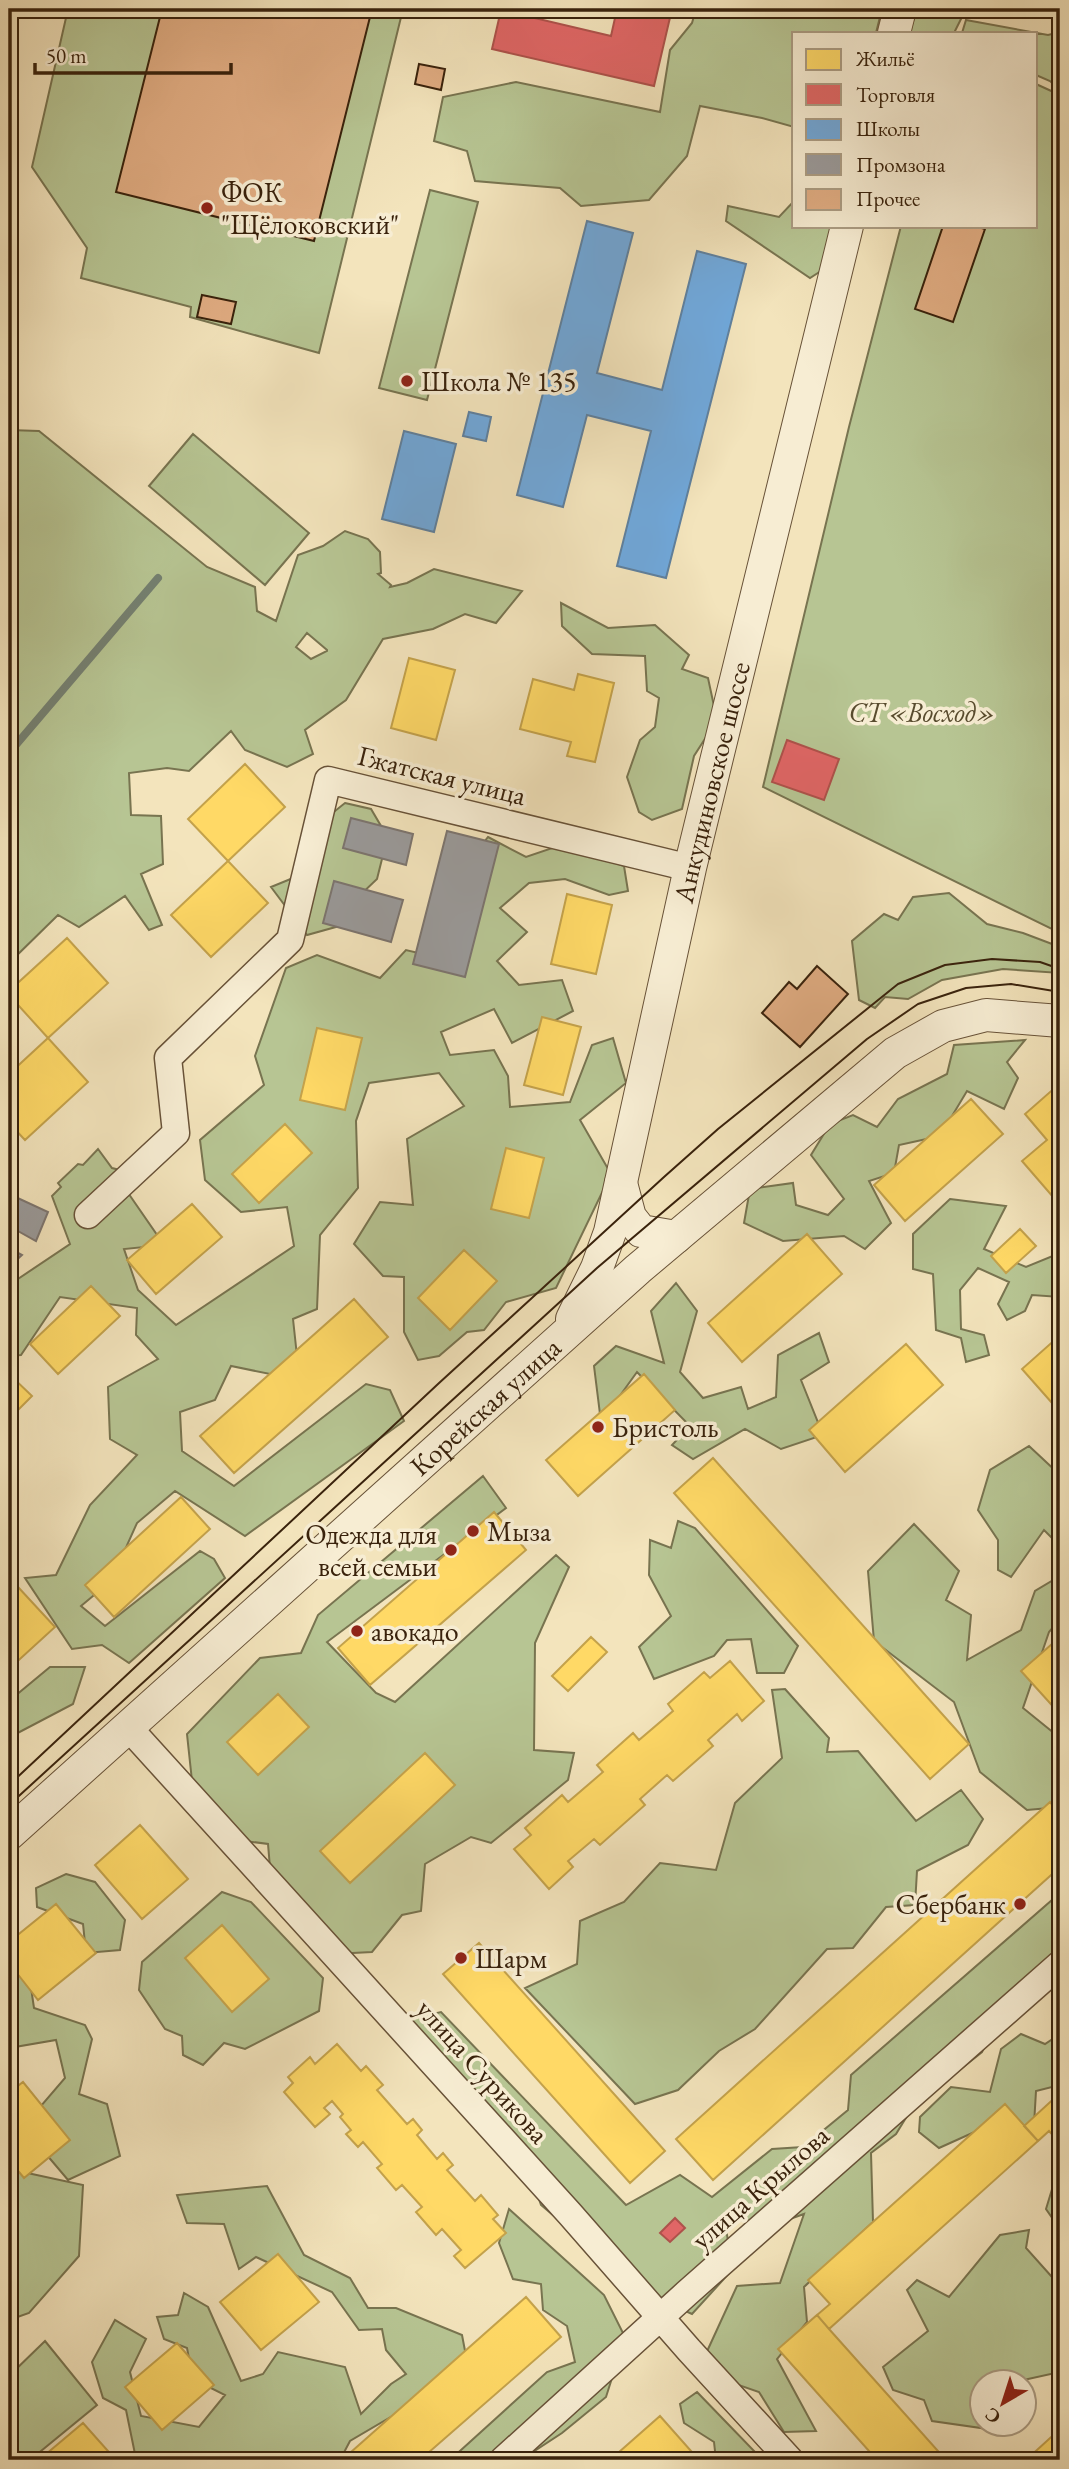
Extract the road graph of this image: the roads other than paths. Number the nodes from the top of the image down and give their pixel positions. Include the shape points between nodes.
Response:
1 (900, 9) edge
2 (894, 32) edge
3 (847, 228) edge
4 (690, 868) junction
5 (1060, 1021) edge
6 (621, 1182) junction
7 (88, 1215) dead end
8 (676, 1237) junction
9 (565, 1333) junction
10 (128, 1727) junction
11 (9, 1834) edge
12 (1060, 1964) edge
13 (662, 2317) junction
14 (503, 2460) edge
15 (790, 2460) edge

1 - 2 street
3 - 4 street, Анкудиновское шоссе
4 - 6 street, Анкудиновское шоссе
4 - 7 street, Гжатская улица via 328,780 290,940 168,1058 177,1133
5 - 8 street, Корейская улица via 986,1015 943,1026 895,1053
6 - 8 street via 630,1217 641,1231
6 - 9 street, Анкудиновское шоссе via 597,1268
8 - 9 street, Корейская улица
9 - 10 street, Корейская улица
10 - 11 street, Корейская улица
10 - 13 street, улица Сурикова
12 - 13 street, улица Крылова
13 - 14 street, улица Крылова
13 - 15 street, улица Сурикова

